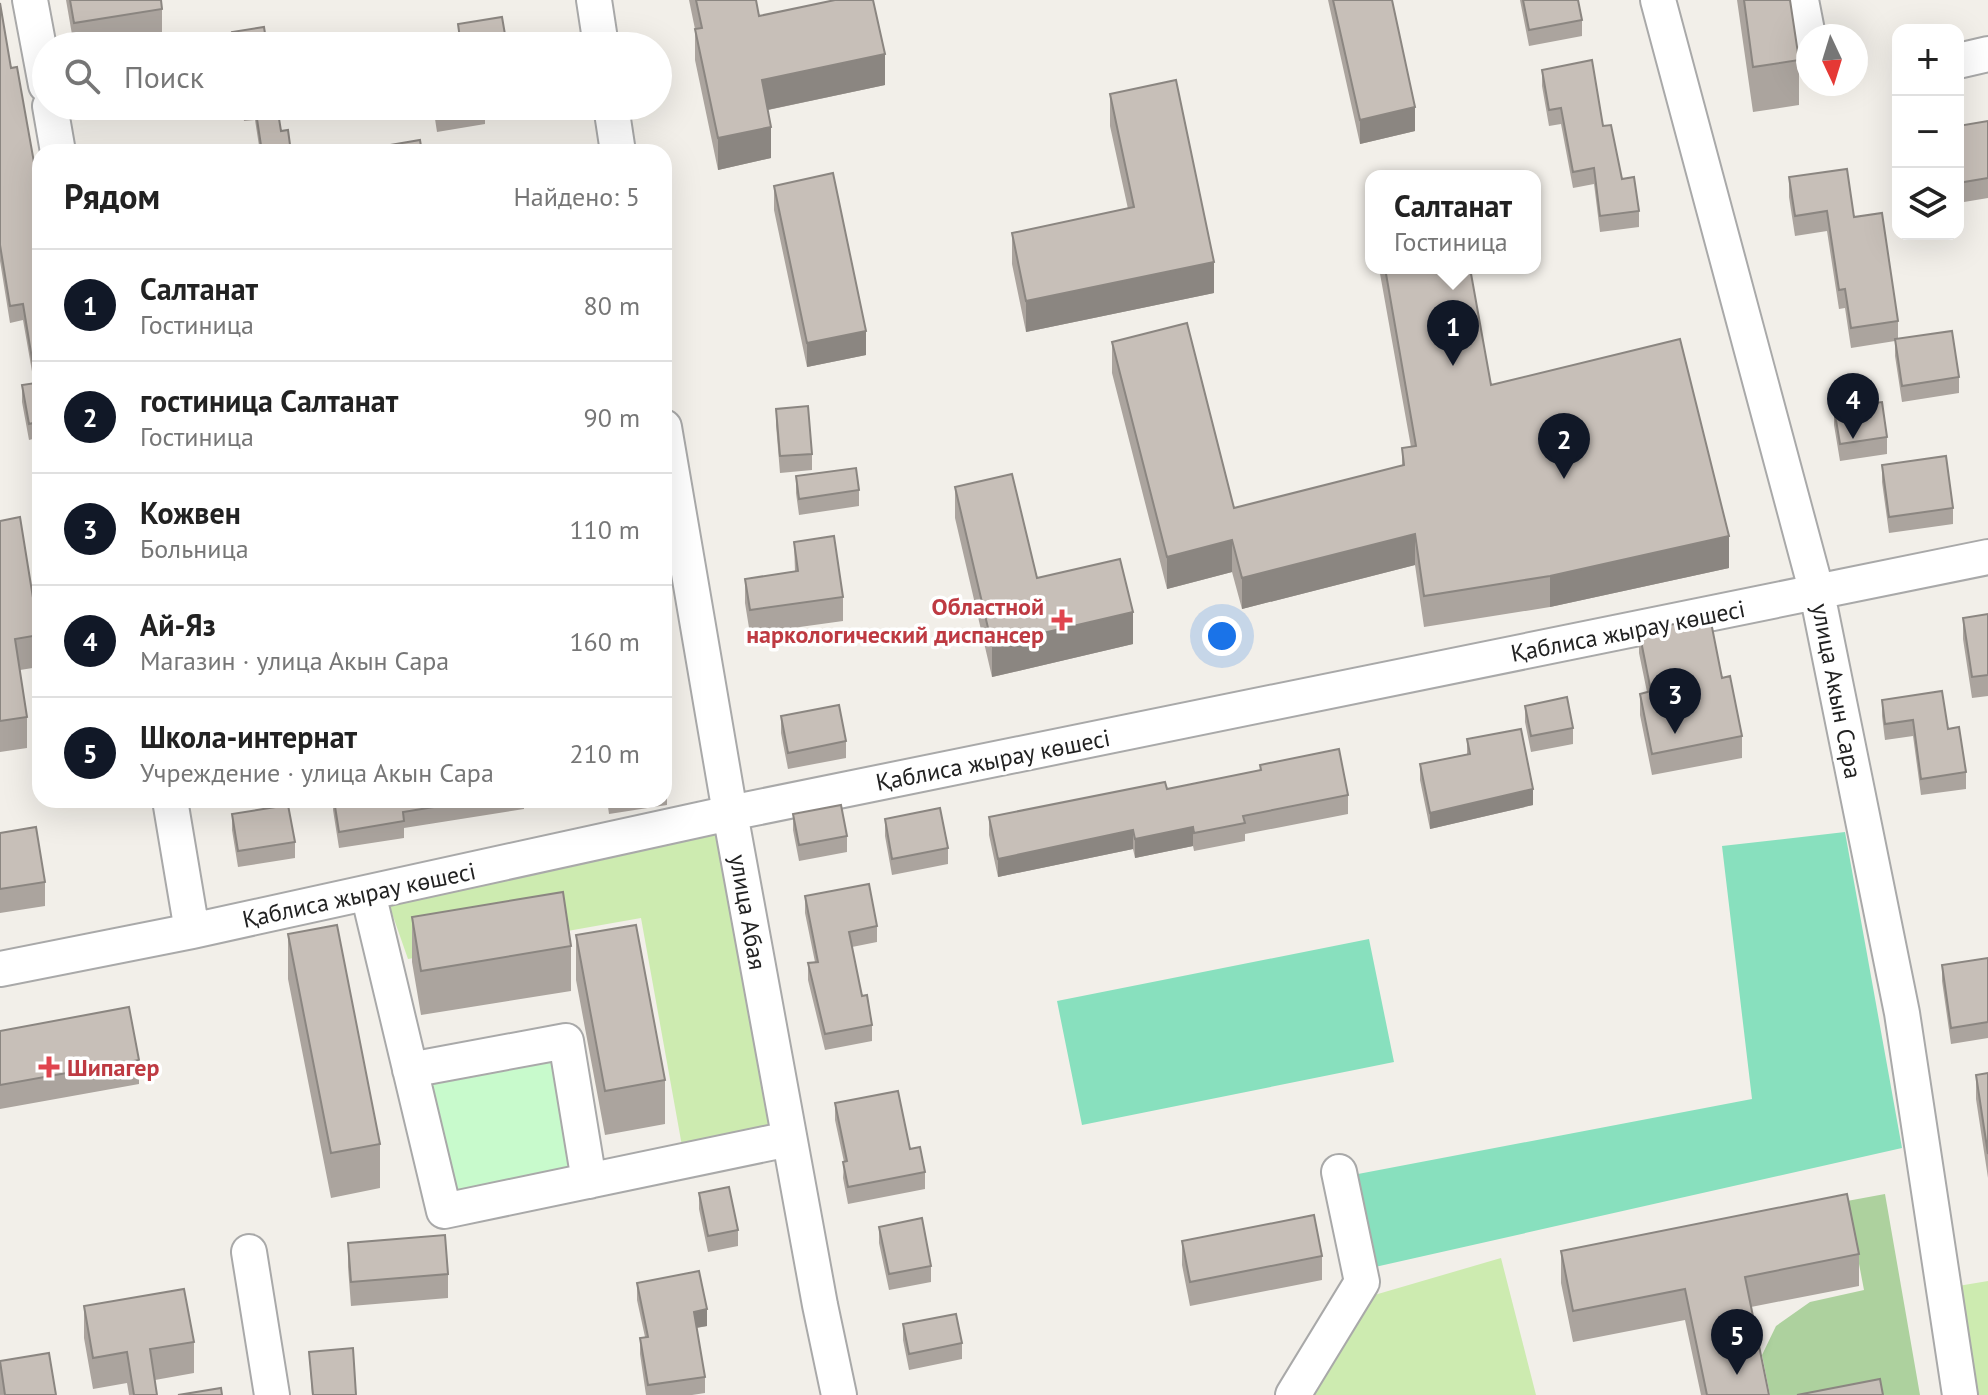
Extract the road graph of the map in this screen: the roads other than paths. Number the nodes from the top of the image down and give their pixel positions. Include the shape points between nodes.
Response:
1 (30, 0) edge
2 (594, 0) edge
3 (1658, 0) edge
4 (1801, 0) edge
5 (1806, 24) edge
6 (36, 32) edge
7 (599, 32) edge
8 (1988, 54) edge
9 (1964, 60) edge
10 (52, 120) edge
11 (613, 120) edge
12 (57, 144) edge
13 (617, 144) edge
14 (672, 474) edge
15 (1988, 557) edge
16 (1817, 593) junction
17 (171, 808) edge
18 (730, 813) junction
19 (368, 893) junction
20 (192, 931) junction
21 (0, 969) edge
22 (410, 1070) junction
23 (789, 1139) junction
24 (1339, 1172) dead end
25 (589, 1181) junction
26 (249, 1252) dead end
27 (272, 1395) edge
28 (839, 1395) edge
29 (1293, 1395) edge
30 (1960, 1395) edge

1 - 6 street
2 - 7 street
3 - 16 street, улица Акын Сара
4 - 5 street
8 - 9 street
10 - 12 street
11 - 13 street
14 - 18 street, улица Абая
15 - 16 street, Қаблиса жырау көшесі
16 - 18 street, Қаблиса жырау көшесі
16 - 30 street, улица Акын Сара via 1902,1013
17 - 20 street
18 - 19 street, Қаблиса жырау көшесі
18 - 23 street, улица Абая
19 - 20 street, Қаблиса жырау көшесі
19 - 22 street
20 - 21 street, Қаблиса жырау көшесі
22 - 25 street via 444,1211
22 - 25 street via 566,1041
23 - 25 street
23 - 28 street, улица Абая
24 - 29 street via 1362,1282
26 - 27 street

